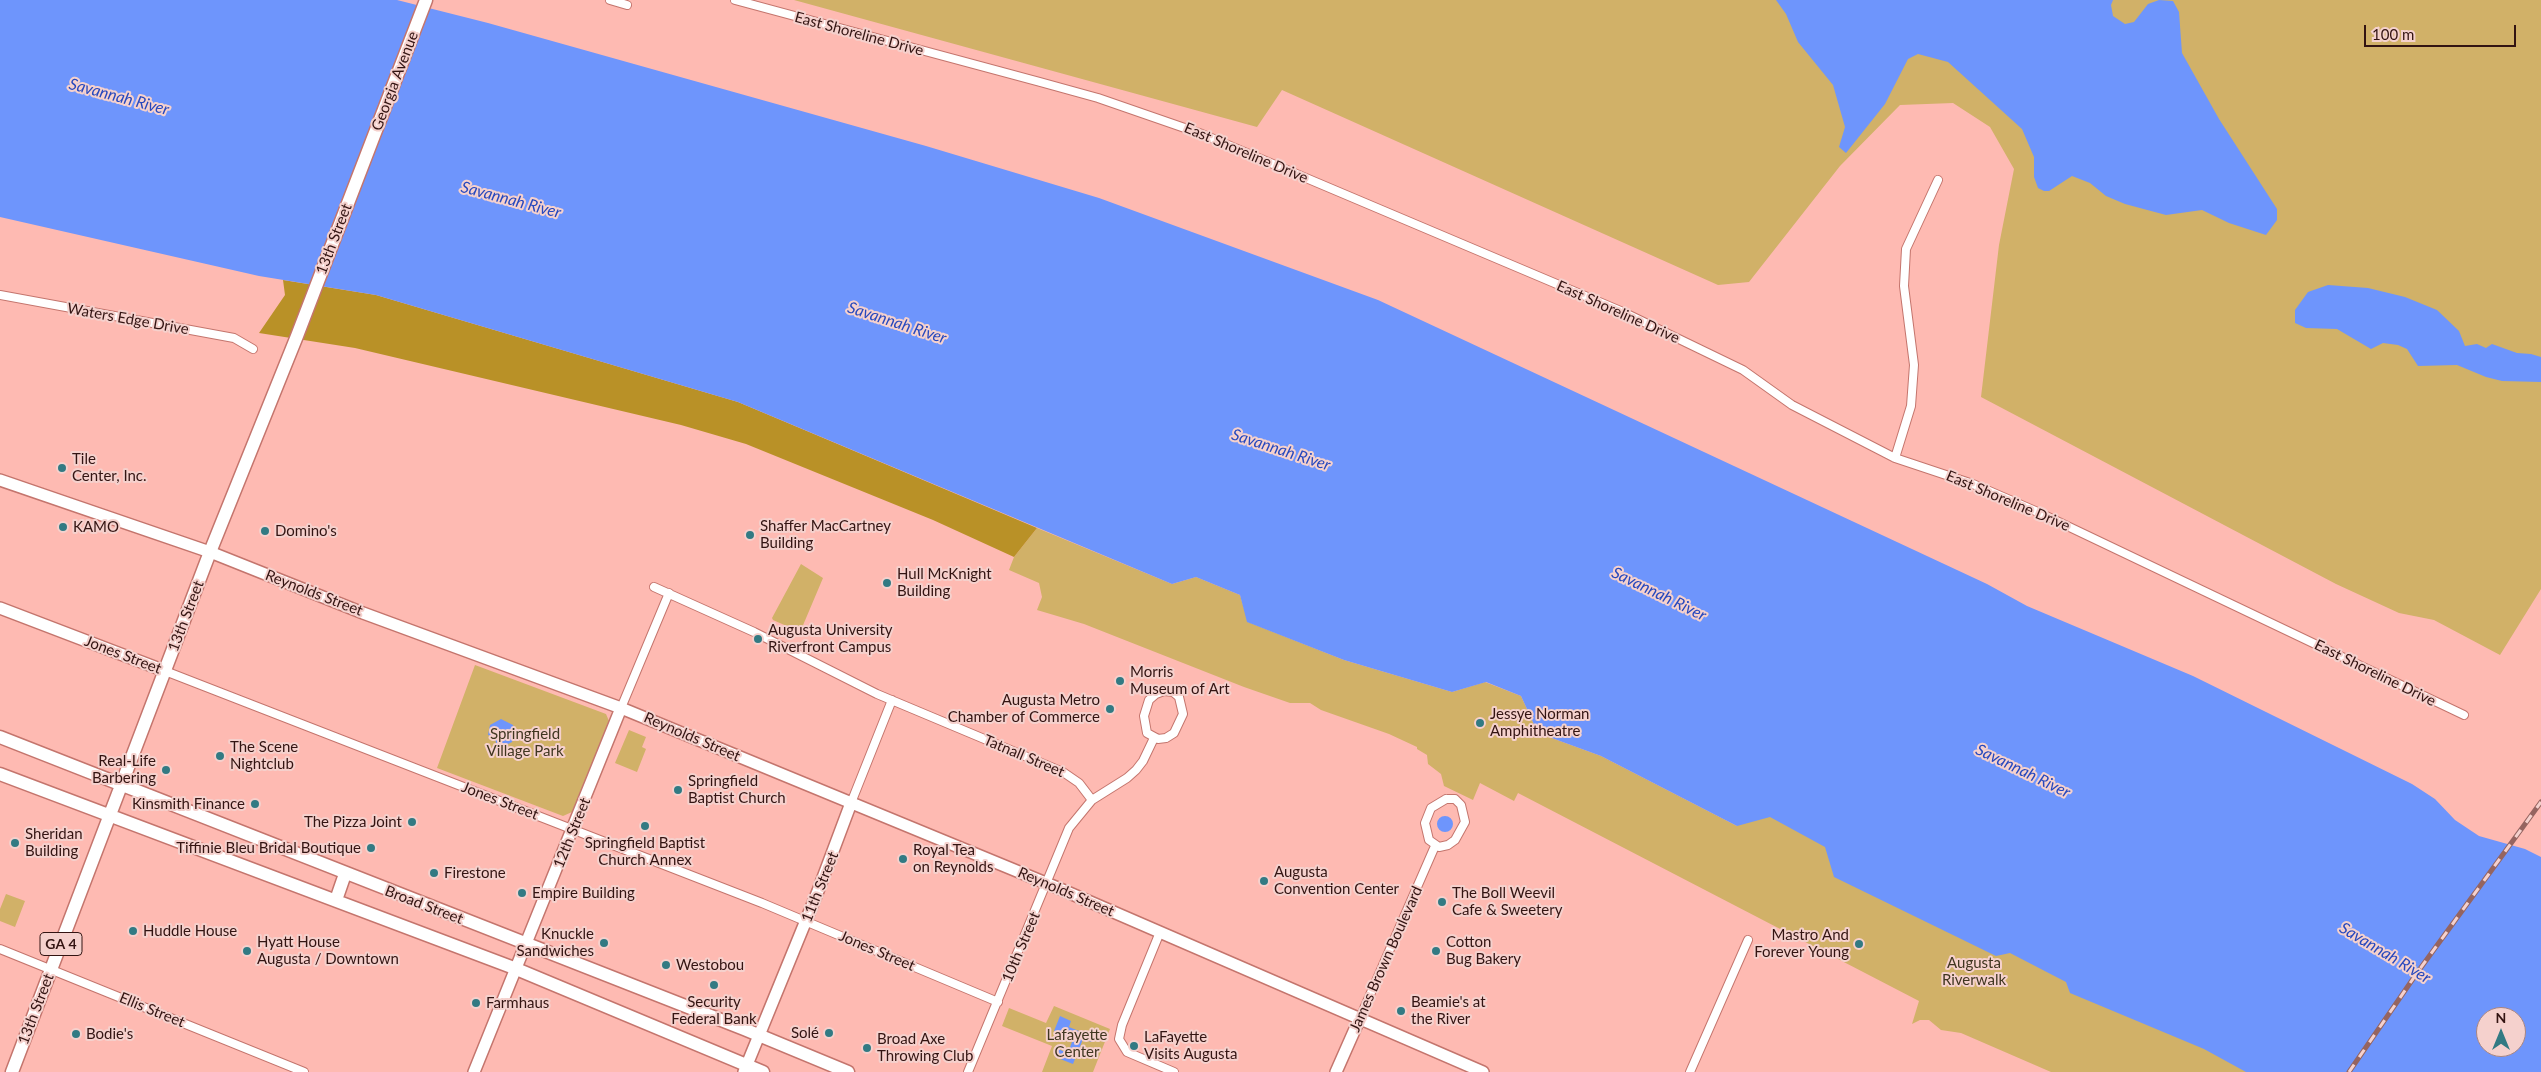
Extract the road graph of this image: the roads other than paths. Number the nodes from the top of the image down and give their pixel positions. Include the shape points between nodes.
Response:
1 (426, 0) edge
2 (610, 0) edge
3 (735, 0) edge
4 (627, 6) dead end
5 (364, 162) joint
6 (1938, 180) dead end
7 (0, 296) edge
8 (253, 349) dead end
9 (1895, 458) junction
10 (0, 480) edge
11 (210, 552) junction
12 (654, 587) dead end
13 (669, 593) junction
14 (0, 608) edge
15 (165, 671) junction
16 (892, 700) junction
17 (621, 708) junction
18 (2464, 715) dead end
19 (0, 737) edge
20 (1154, 738) junction
21 (0, 774) edge
22 (121, 784) junction
23 (1092, 800) junction
24 (851, 803) junction
25 (109, 816) junction
26 (573, 830) junction
27 (1435, 846) junction
28 (345, 874) junction
29 (1047, 884) junction
30 (336, 900) junction
31 (806, 921) junction
32 (1160, 932) junction
33 (1748, 940) dead end
34 (525, 944) junction
35 (0, 949) edge
36 (514, 968) junction
37 (52, 969) junction
38 (998, 1002) junction
39 (1359, 1020) junction
40 (759, 1036) junction
41 (1153, 1063) junction
42 (746, 1069) edge
43 (12, 1072) edge
44 (304, 1072) edge
45 (474, 1072) edge
46 (763, 1072) edge
47 (848, 1072) edge
48 (968, 1072) edge
49 (1149, 1072) edge
50 (1174, 1072) edge
51 (1336, 1072) edge
52 (1483, 1072) edge
53 (1690, 1072) edge

1 - 5 main road, Georgia Avenue
2 - 4 street
3 - 9 street, East Shoreline Drive via 1048,84 1202,134 1623,312 1743,370 1792,405
5 - 11 main road, 13th Street
6 - 9 street via 1906,249 1904,286 1914,365 1910,406
7 - 8 street, Waters Edge Drive via 234,338
9 - 18 street, East Shoreline Drive via 1973,484 2040,513
10 - 11 main road, Reynolds Street
11 - 15 main road, 13th Street
11 - 17 main road, Reynolds Street
12 - 13 street, Tatnall Street
13 - 16 street, Tatnall Street
13 - 17 street, 12th Street
14 - 15 main road, Jones Street
15 - 22 main road, 13th Street
15 - 26 street, Jones Street
16 - 23 street, Tatnall Street via 1062,772 1079,783
16 - 24 street, 11th Street
17 - 24 main road, Reynolds Street
17 - 26 main road, 12th Street
19 - 22 main road, Broad Street
20 - 20 street via 1166,738 1181,722 1183,706 1180,697 1173,692 1156,694 1145,708 1145,729
20 - 23 street, 10th Street via 1144,760 1131,775
21 - 25 main road, Broad Street
22 - 25 main road, 13th Street
22 - 28 main road, Broad Street
23 - 29 street, 10th Street via 1069,828
24 - 29 main road, Reynolds Street
24 - 31 main road, 11th Street
25 - 30 main road, Broad Street
25 - 37 main road, 13th Street / GA 4
26 - 31 street, Jones Street
26 - 34 main road, 12th Street
27 - 27 street via 1448,845 1463,830 1465,813 1455,799 1438,801 1427,815 1426,832
27 - 39 street, James Brown Boulevard
28 - 30 main road
28 - 34 main road, Broad Street
29 - 32 main road, Reynolds Street
29 - 38 street, 10th Street
30 - 36 main road, Broad Street
31 - 38 street, Jones Street
31 - 40 main road, 11th Street
32 - 39 main road, Reynolds Street
32 - 41 street via 1122,1025 1120,1044 1127,1052
33 - 53 street
34 - 36 main road, 12th Street
34 - 40 main road, Broad Street
35 - 37 street, Ellis Street
36 - 42 main road, Broad Street
36 - 45 main road, 12th Street
37 - 43 main road, 13th Street / GA 4
37 - 44 street, Ellis Street
38 - 48 street, 10th Street
39 - 51 main road, James Brown Boulevard
39 - 52 main road, Reynolds Street
40 - 42 main road, 11th Street
40 - 47 main road, Broad Street
41 - 49 street
41 - 50 street
42 - 46 main road, Broad Street

